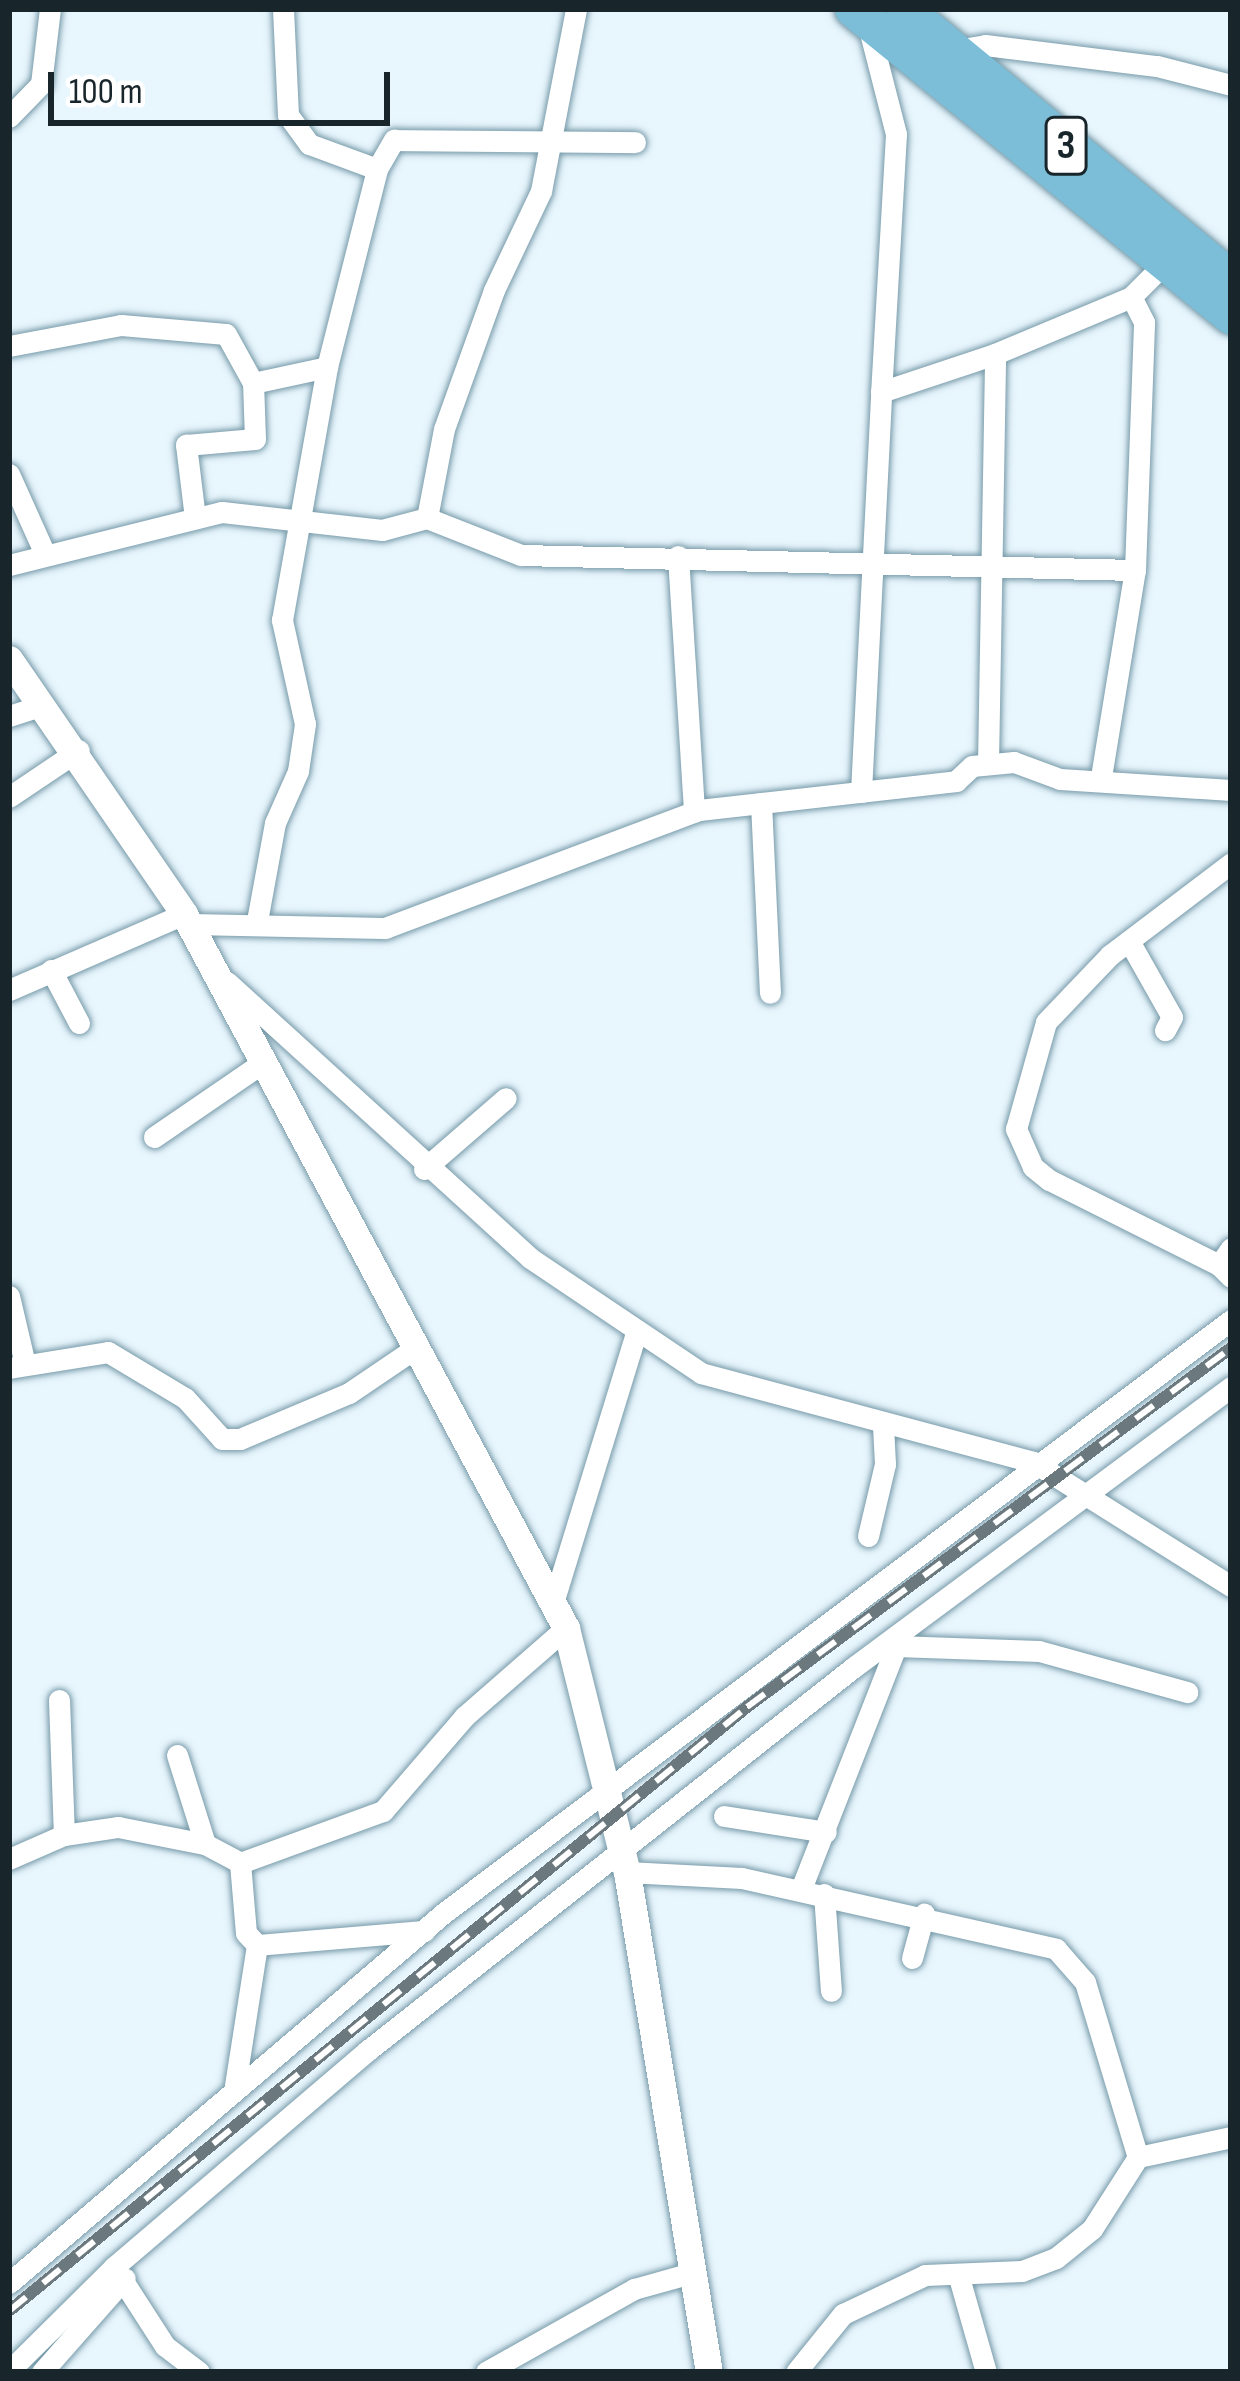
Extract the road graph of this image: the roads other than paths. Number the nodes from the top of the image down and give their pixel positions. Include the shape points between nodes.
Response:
1 (50, 9) edge
2 (283, 9) edge
3 (576, 9) edge
4 (904, 9) edge
5 (859, 14) edge
6 (956, 50) junction
7 (1231, 85) edge
8 (9, 117) edge
9 (554, 139) junction
10 (635, 142) dead end
11 (377, 169) junction
12 (1165, 263) junction
13 (1231, 279) edge
14 (1131, 297) junction
15 (1231, 316) edge
16 (9, 346) edge
17 (995, 354) junction
18 (327, 368) junction
19 (253, 383) junction
20 (881, 392) junction
21 (9, 474) edge
22 (195, 518) junction
23 (427, 518) junction
24 (300, 521) junction
25 (44, 552) junction
26 (678, 556) junction
27 (9, 566) edge
28 (868, 566) junction
29 (992, 569) junction
30 (1135, 570) junction
31 (9, 659) edge
32 (42, 705) junction
33 (9, 716) edge
34 (79, 750) junction
35 (988, 764) junction
36 (1101, 777) junction
37 (1231, 790) edge
38 (861, 792) junction
39 (9, 797) edge
40 (761, 803) junction
41 (694, 812) junction
42 (1231, 863) edge
43 (187, 919) junction
44 (257, 921) junction
45 (1129, 941) junction
46 (214, 969) junction
47 (51, 970) junction
48 (9, 990) edge
49 (770, 993) dead end
50 (80, 1023) dead end
51 (1165, 1030) dead end
52 (265, 1061) junction
53 (506, 1098) dead end
54 (154, 1137) dead end
55 (424, 1169) junction
56 (1227, 1264) edge
57 (9, 1297) edge
58 (1231, 1320) edge
59 (636, 1333) junction
60 (414, 1349) junction
61 (17, 1366) edge
62 (1231, 1388) edge
63 (882, 1432) junction
64 (1033, 1462) junction
65 (1088, 1491) junction
66 (868, 1536) dead end
67 (1231, 1586) edge
68 (559, 1615) junction
69 (1187, 1692) dead end
70 (59, 1700) dead end
71 (177, 1755) dead end
72 (609, 1784) junction
73 (724, 1816) dead end
74 (826, 1832) junction
75 (64, 1835) junction
76 (205, 1844) junction
77 (9, 1858) edge
78 (624, 1861) junction
79 (240, 1863) junction
80 (801, 1889) junction
81 (824, 1894) junction
82 (924, 1914) junction
83 (425, 1930) junction
84 (256, 1945) junction
85 (912, 1958) dead end
86 (831, 1991) dead end
87 (235, 2086) junction
88 (1228, 2143) edge
89 (1138, 2158) junction
90 (119, 2272) junction
91 (691, 2273) junction
92 (958, 2274) junction
93 (9, 2283) edge
94 (9, 2372) edge
95 (42, 2372) edge
96 (199, 2372) edge
97 (486, 2372) edge
98 (709, 2372) edge
99 (796, 2372) edge
100 (986, 2372) edge

1 - 8 street via 41,84
2 - 11 street via 288,116 309,144
3 - 9 street
4 - 6 highway, 3
5 - 12 highway, 3
5 - 20 street via 896,134
6 - 7 street via 986,45 1157,66
6 - 13 highway, 3
9 - 10 street
9 - 11 street via 394,140
9 - 23 street via 530,225 494,290 444,429
11 - 18 street
12 - 14 street
12 - 15 highway, 3
14 - 17 street
14 - 30 street via 1144,322
16 - 19 street via 121,325 209,332 236,343
17 - 20 street
17 - 29 street
18 - 19 street
18 - 24 street
19 - 22 street via 255,439 186,445
20 - 28 street
21 - 25 street
22 - 24 street via 222,512
22 - 25 street
23 - 24 street via 382,530
23 - 26 street via 521,555
24 - 44 street via 282,620 305,724 298,771 274,823
25 - 27 street
26 - 28 street
26 - 41 street
28 - 29 street
28 - 38 street
29 - 30 street
29 - 35 street
30 - 36 street
31 - 32 street
32 - 33 street
32 - 34 street
34 - 39 street
34 - 43 street
35 - 36 street via 1014,762 1060,779
35 - 38 street via 956,781
36 - 37 street
38 - 40 street
40 - 41 street
40 - 49 street
41 - 44 street via 385,928
42 - 45 street
43 - 44 street
43 - 46 street
43 - 47 street
45 - 51 street via 1172,1017
45 - 56 street via 1046,1022 1016,1129 1033,1167 1049,1180
46 - 52 street
46 - 55 street
47 - 48 street
47 - 50 street
52 - 54 street
52 - 60 street
53 - 55 street
55 - 59 street
57 - 61 street
58 - 64 street
59 - 63 street via 701,1372
59 - 68 street
60 - 61 street via 349,1393 240,1439 222,1439 185,1398 108,1352
60 - 68 street
62 - 65 street
63 - 64 street
63 - 66 street via 885,1464
64 - 65 street
64 - 72 street
65 - 67 street
65 - 78 street
68 - 72 street
68 - 79 street via 383,1811
69 - 74 street via 1039,1651 896,1646
70 - 75 street
71 - 76 street
72 - 78 street
72 - 83 street
73 - 74 street
74 - 80 street
75 - 76 street via 118,1827
75 - 77 street
76 - 79 street
78 - 80 street
78 - 90 street via 367,2050
78 - 91 street
79 - 84 street via 246,1934
80 - 81 street
81 - 82 street
81 - 86 street
82 - 85 street
82 - 89 street via 1056,1949 1085,1982
83 - 84 street
83 - 87 street
84 - 87 street
87 - 93 street via 190,2135
88 - 89 street
89 - 92 street via 1092,2229 1056,2258 1022,2271
90 - 94 street
90 - 95 street
90 - 96 street via 165,2347
91 - 97 street via 634,2289
91 - 98 street
92 - 99 street via 925,2275 843,2314
92 - 100 street

